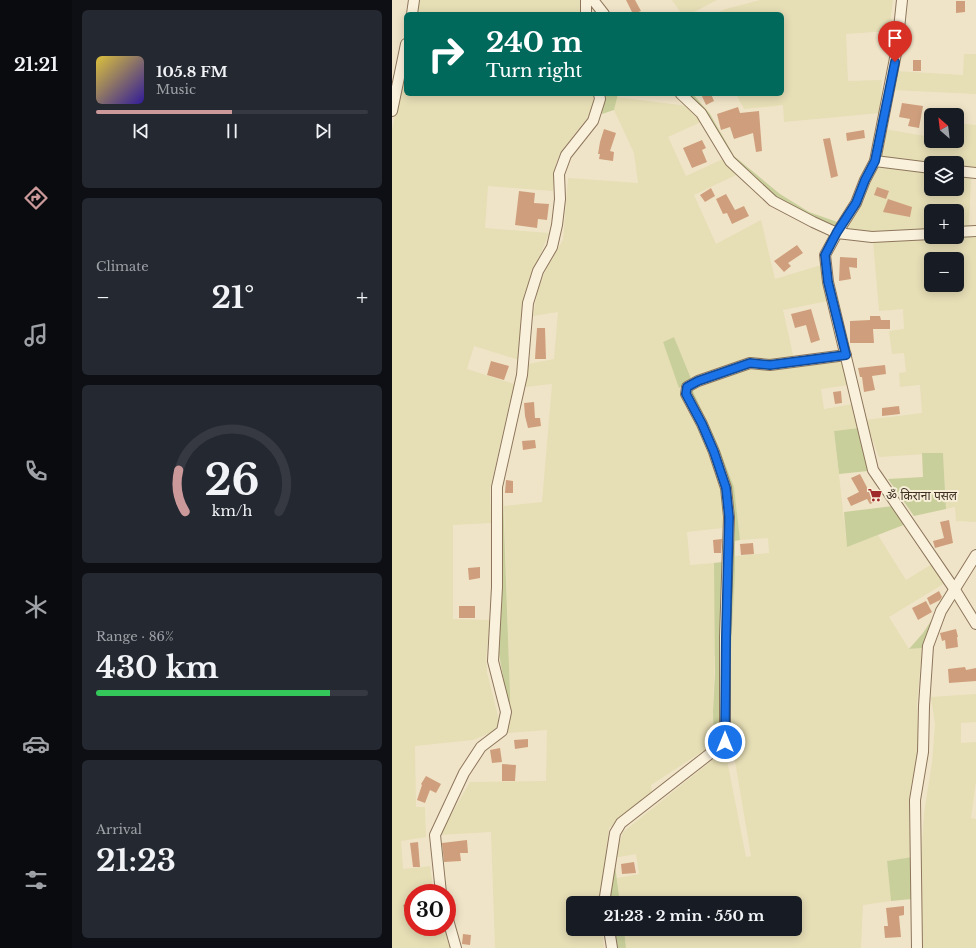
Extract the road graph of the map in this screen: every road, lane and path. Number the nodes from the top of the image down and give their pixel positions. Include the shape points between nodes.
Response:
1 (414, 0) edge
2 (586, 0) edge
3 (593, 0) edge
4 (902, 0) edge
5 (412, 12) edge
6 (586, 12) edge
7 (602, 12) edge
8 (404, 54) edge
9 (599, 96) edge
10 (683, 96) edge
11 (392, 111) edge
12 (875, 161) junction
13 (924, 167) edge
14 (964, 172) edge
15 (976, 173) edge
16 (976, 231) edge
17 (837, 232) junction
18 (964, 232) edge
19 (924, 234) edge
20 (846, 355) junction
21 (976, 555) edge
22 (955, 590) junction
23 (976, 624) edge
24 (439, 884) edge
25 (605, 896) edge
26 (453, 936) edge
27 (610, 936) edge
28 (456, 948) edge
29 (612, 948) edge
30 (917, 948) edge

1 - 5 street
2 - 6 street
3 - 7 street
4 - 12 street via 897,48
8 - 11 street
9 - 24 street via 593,121 566,155 559,174 557,225 552,247 538,271 528,303 522,375 497,487 497,587 493,661 506,712 502,731 481,746 464,773 435,835
10 - 17 street via 701,113 730,161 773,201
12 - 13 street
12 - 17 street via 856,203
14 - 15 street
16 - 18 street
17 - 19 street via 872,237
17 - 20 street via 825,255 828,282
20 - 22 street via 873,470
20 - 25 street via 770,365 750,363 687,387 686,394 714,452 726,488 729,517 725,742 621,823 616,833
21 - 22 street
22 - 23 street
22 - 30 street via 941,611 928,646 924,752 915,800
26 - 28 street
27 - 29 street

